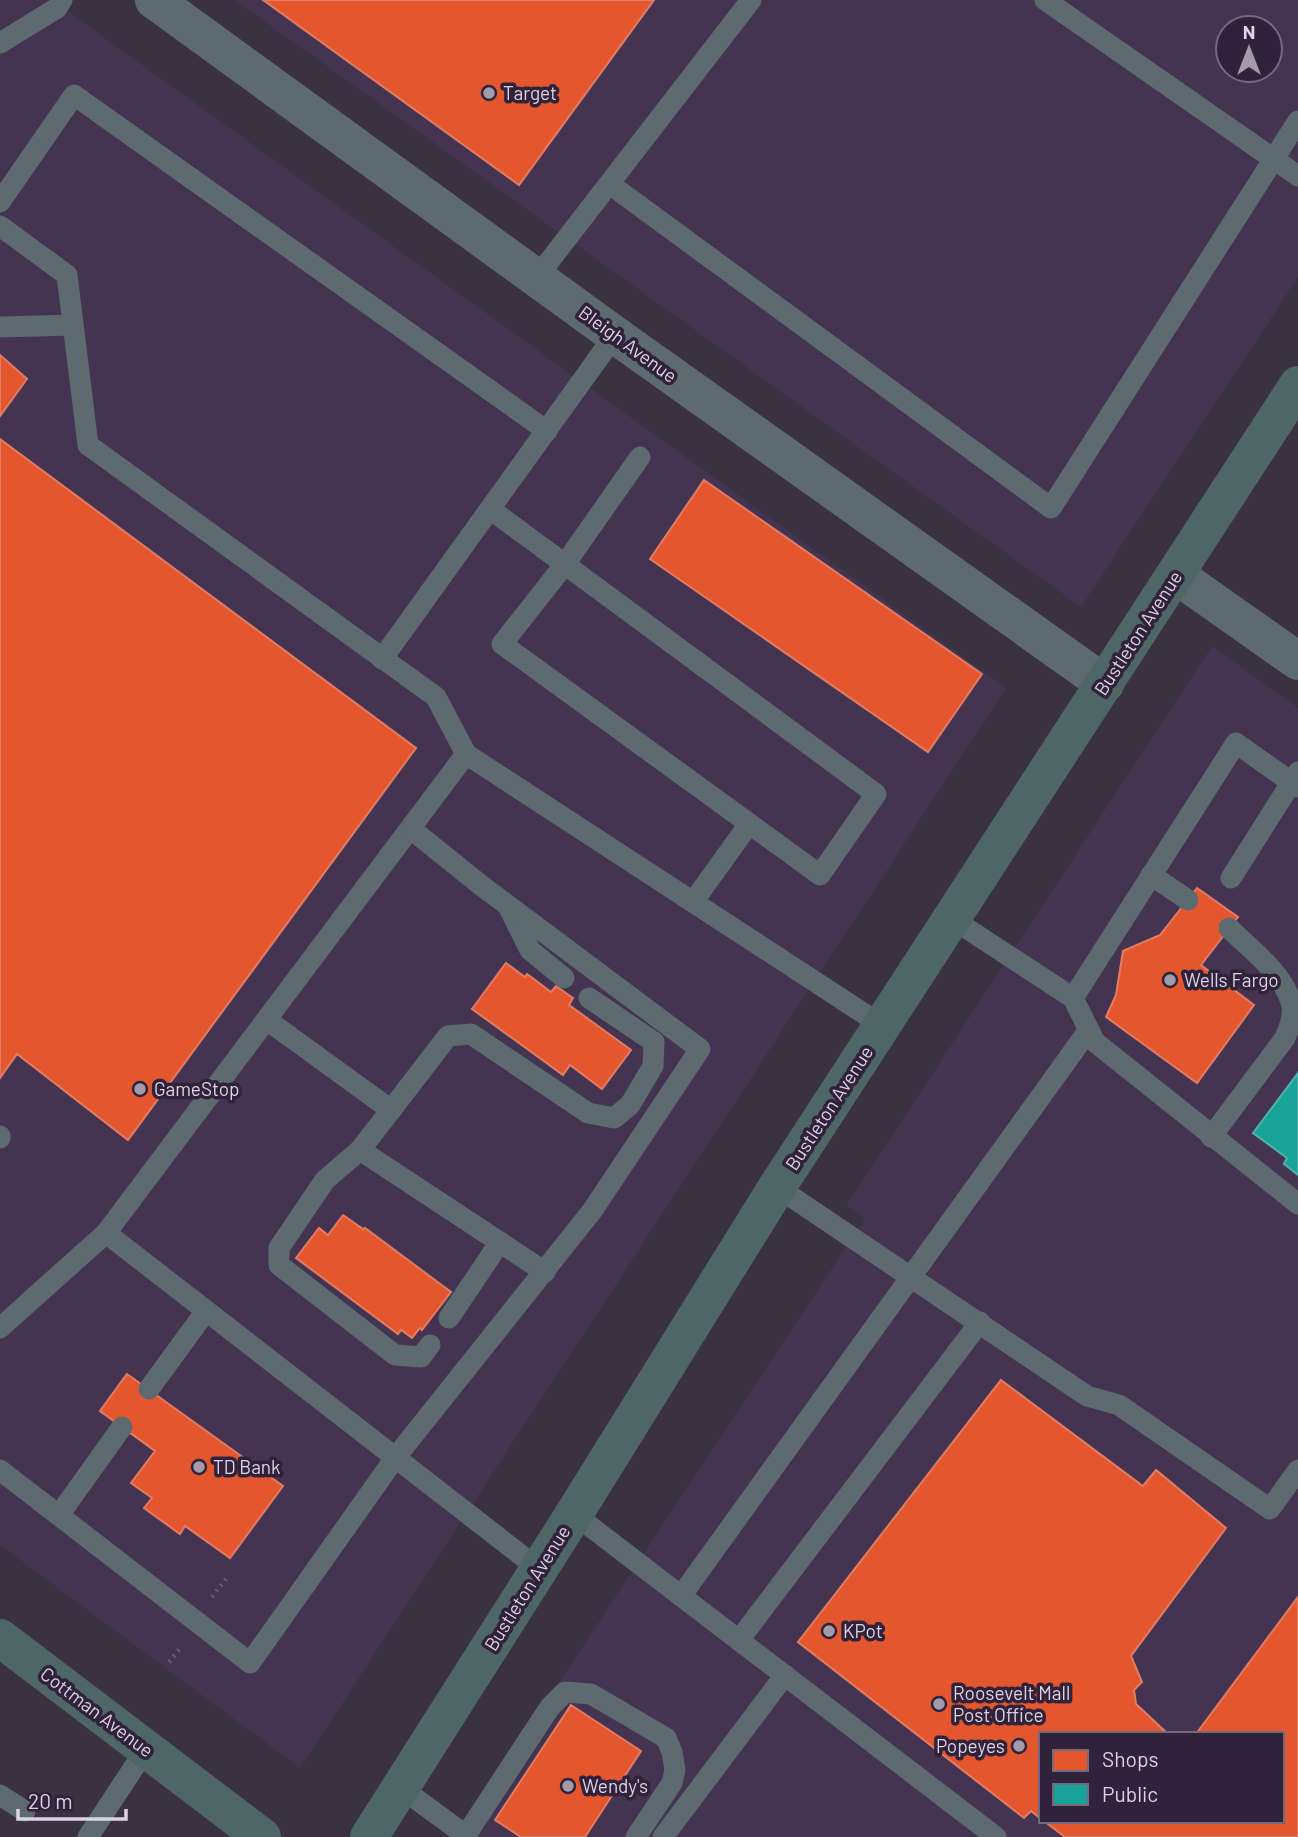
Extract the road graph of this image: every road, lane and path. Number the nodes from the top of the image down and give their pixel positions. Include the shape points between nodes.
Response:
1 (62, 0) edge
2 (154, 0) edge
3 (751, 0) edge
4 (1045, 0) edge
5 (0, 43) edge
6 (1298, 121) edge
7 (1272, 158) junction
8 (1298, 176) edge
9 (611, 185) junction
10 (0, 202) edge
11 (0, 226) edge
12 (537, 277) junction
13 (73, 325) junction
14 (0, 327) edge
15 (615, 335) junction
16 (1294, 399) edge
17 (547, 431) junction
18 (640, 457) dead end
19 (490, 509) junction
20 (565, 564) junction
21 (1176, 575) junction
22 (382, 659) junction
23 (1298, 661) edge
24 (1105, 684) junction
25 (466, 754) junction
26 (1296, 780) edge
27 (749, 824) junction
28 (411, 829) junction
29 (1151, 875) junction
30 (1231, 878) dead end
31 (1188, 900) dead end
32 (692, 902) junction
33 (508, 905) junction
34 (951, 918) junction
35 (1229, 928) dead end
36 (565, 978) dead end
37 (589, 998) dead end
38 (1073, 998) junction
39 (267, 1020) junction
40 (883, 1026) junction
41 (1088, 1031) junction
42 (1298, 1038) edge
43 (391, 1110) junction
44 (1216, 1140) junction
45 (360, 1150) junction
46 (777, 1187) junction
47 (1298, 1204) edge
48 (106, 1233) junction
49 (500, 1242) junction
50 (545, 1272) junction
51 (910, 1277) junction
52 (206, 1311) junction
53 (449, 1318) dead end
54 (980, 1322) junction
55 (0, 1328) edge
56 (430, 1345) dead end
57 (149, 1389) dead end
58 (122, 1427) dead end
59 (395, 1458) junction
60 (0, 1470) edge
61 (1298, 1470) edge
62 (574, 1514) junction
63 (59, 1515) junction
64 (539, 1569) junction
65 (226, 1579) dead end
66 (681, 1596) junction
67 (207, 1603) dead end
68 (188, 1639) dead end
69 (739, 1640) junction
70 (2, 1645) edge
71 (169, 1661) dead end
72 (785, 1675) junction
73 (146, 1749) junction
74 (401, 1788) junction
75 (0, 1795) edge
76 (25, 1811) dead end
77 (245, 1832) edge
78 (467, 1836) edge
79 (88, 1837) edge
80 (369, 1837) edge
81 (636, 1837) edge
82 (663, 1837) edge
83 (996, 1837) edge

1 - 5 lane via 57,8
2 - 12 street, Bleigh Avenue
3 - 9 lane
4 - 7 lane
6 - 7 lane
7 - 8 lane
7 - 9 lane via 1051,508
9 - 12 lane
10 - 17 lane via 74,95
11 - 13 lane via 66,275
12 - 15 street, Bleigh Avenue
13 - 14 lane
13 - 22 lane via 88,444
15 - 17 lane
15 - 24 street, Bleigh Avenue
16 - 21 main road, Bustleton Avenue
17 - 19 lane
18 - 20 lane
19 - 20 lane
19 - 22 lane
20 - 27 lane via 502,644
20 - 27 lane via 876,794 820,876
21 - 23 street
21 - 24 main road, Bustleton Avenue
22 - 25 lane via 436,697
24 - 34 main road, Bustleton Avenue
25 - 28 lane
25 - 32 lane
26 - 29 lane via 1236,743
26 - 30 lane
27 - 32 lane
28 - 33 lane
28 - 39 lane
29 - 31 lane
29 - 38 lane
32 - 40 lane
33 - 36 lane via 530,950
33 - 50 lane via 701,1049 601,1199
34 - 38 lane
34 - 40 main road, Bustleton Avenue
35 - 44 lane via 1283,984 1292,1020 1285,1038
37 - 43 lane via 654,1042 653,1066 630,1105 614,1118 588,1113 471,1034 449,1036
38 - 41 lane
39 - 43 lane
39 - 48 lane
40 - 46 main road, Bustleton Avenue
41 - 44 lane via 1095,1042
41 - 51 lane
42 - 44 lane
43 - 45 lane
44 - 47 lane
45 - 49 lane
45 - 56 lane via 325,1180 279,1248 279,1265 395,1355 421,1357
46 - 51 lane
46 - 62 main road, Bustleton Avenue
48 - 52 lane
48 - 55 lane
49 - 50 lane
49 - 53 lane
50 - 59 lane
51 - 54 lane
51 - 66 lane
52 - 57 lane
52 - 59 lane
54 - 61 lane via 1087,1396 1119,1405 1270,1509
54 - 69 lane
58 - 63 lane
59 - 63 lane via 250,1663
59 - 64 lane
60 - 63 lane
62 - 64 main road, Bustleton Avenue
62 - 66 lane
64 - 74 main road, Bustleton Avenue
65 - 67 path
66 - 69 lane
68 - 71 path
69 - 72 lane
70 - 73 main road, Cottman Avenue
72 - 82 lane
72 - 83 lane
73 - 77 main road, Cottman Avenue
73 - 79 lane
74 - 78 lane
74 - 80 main road, Bustleton Avenue
75 - 76 lane
78 - 81 lane via 565,1692 591,1694 666,1738 675,1770 672,1783

